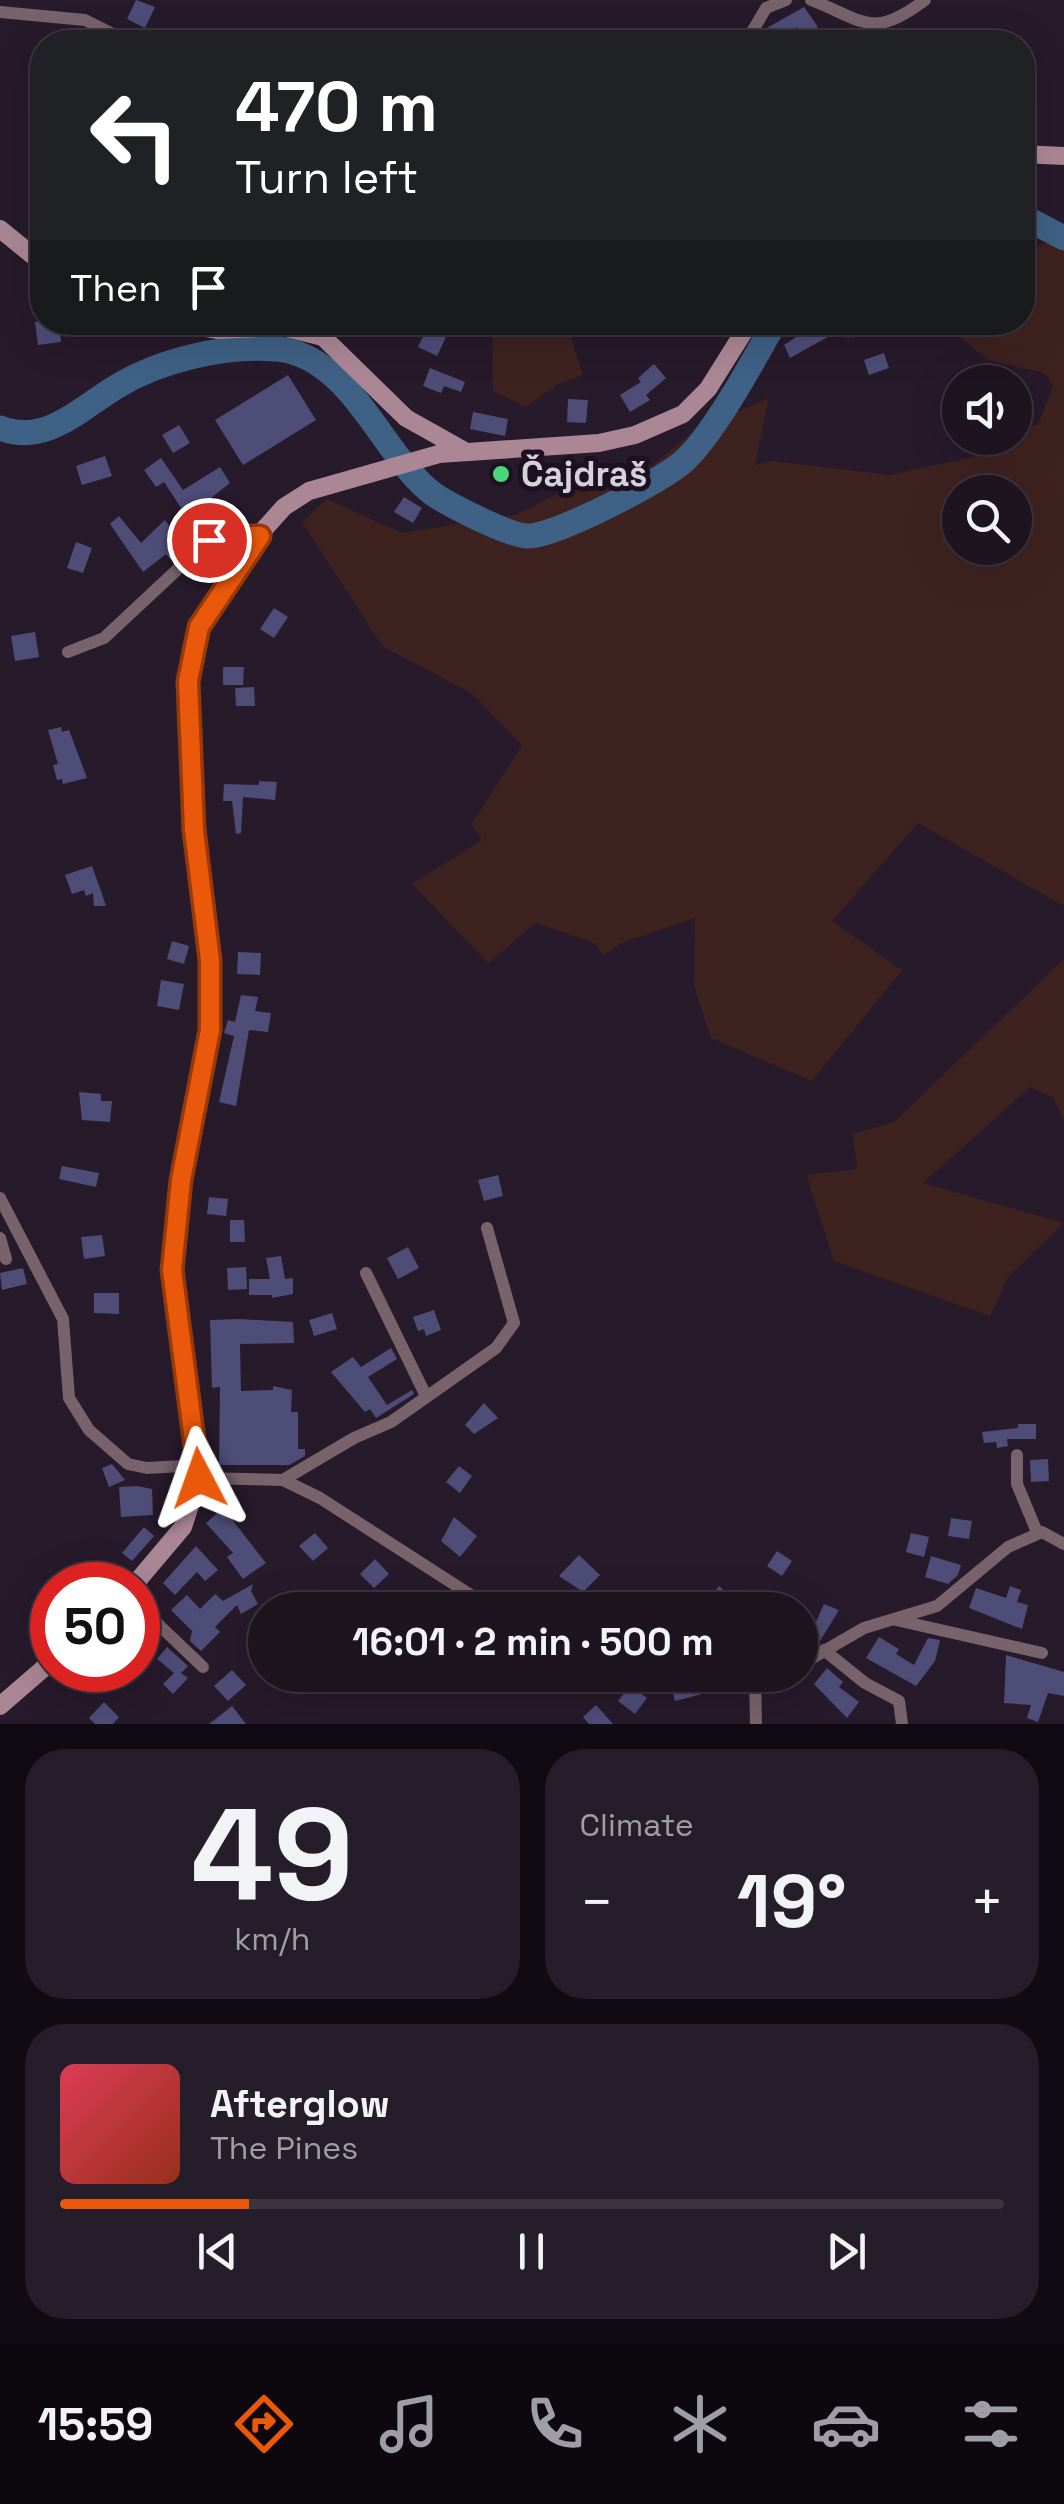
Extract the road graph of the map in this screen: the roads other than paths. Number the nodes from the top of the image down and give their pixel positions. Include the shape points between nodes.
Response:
1 (786, 0) edge
2 (811, 0) edge
3 (925, 0) edge
4 (0, 12) edge
5 (104, 30) edge
6 (753, 30) edge
7 (1035, 155) edge
8 (1064, 156) edge
9 (0, 229) edge
10 (30, 253) edge
11 (313, 335) edge
12 (742, 335) edge
13 (464, 450) junction
14 (260, 536) junction
15 (68, 652) dead end
16 (0, 1198) edge
17 (488, 1228) dead end
18 (0, 1238) edge
19 (6, 1259) dead end
20 (366, 1273) dead end
21 (426, 1396) junction
22 (1017, 1455) dead end
23 (199, 1471) junction
24 (283, 1480) junction
25 (1037, 1532) junction
26 (1064, 1544) edge
27 (153, 1562) edge
28 (466, 1592) edge
29 (894, 1618) junction
30 (160, 1626) edge
31 (824, 1650) junction
32 (1042, 1653) dead end
33 (818, 1654) edge
34 (204, 1667) dead end
35 (30, 1680) edge
36 (756, 1692) edge
37 (0, 1706) edge
38 (756, 1724) edge
39 (902, 1724) edge

1 - 6 street via 766,8
2 - 3 street via 876,26
4 - 5 street via 84,20
7 - 8 main road
9 - 10 main road
11 - 13 main road via 324,338 406,418
12 - 13 main road via 708,389 683,414 658,426 614,441
13 - 14 main road via 309,491 284,507
14 - 15 street via 209,540 104,638
14 - 23 main road via 199,627 188,681 210,1016 172,1270
16 - 23 street via 63,1319 69,1398 89,1430 128,1464
17 - 21 street via 514,1323 496,1348
18 - 19 street
20 - 21 street
21 - 24 street
22 - 25 street via 1018,1484
23 - 24 street
23 - 27 main road via 183,1527
24 - 28 street
25 - 26 street
25 - 29 street via 1008,1547 937,1606
29 - 31 street
29 - 32 street
30 - 34 street
31 - 33 street
31 - 39 street via 899,1701
35 - 37 main road
36 - 38 street

